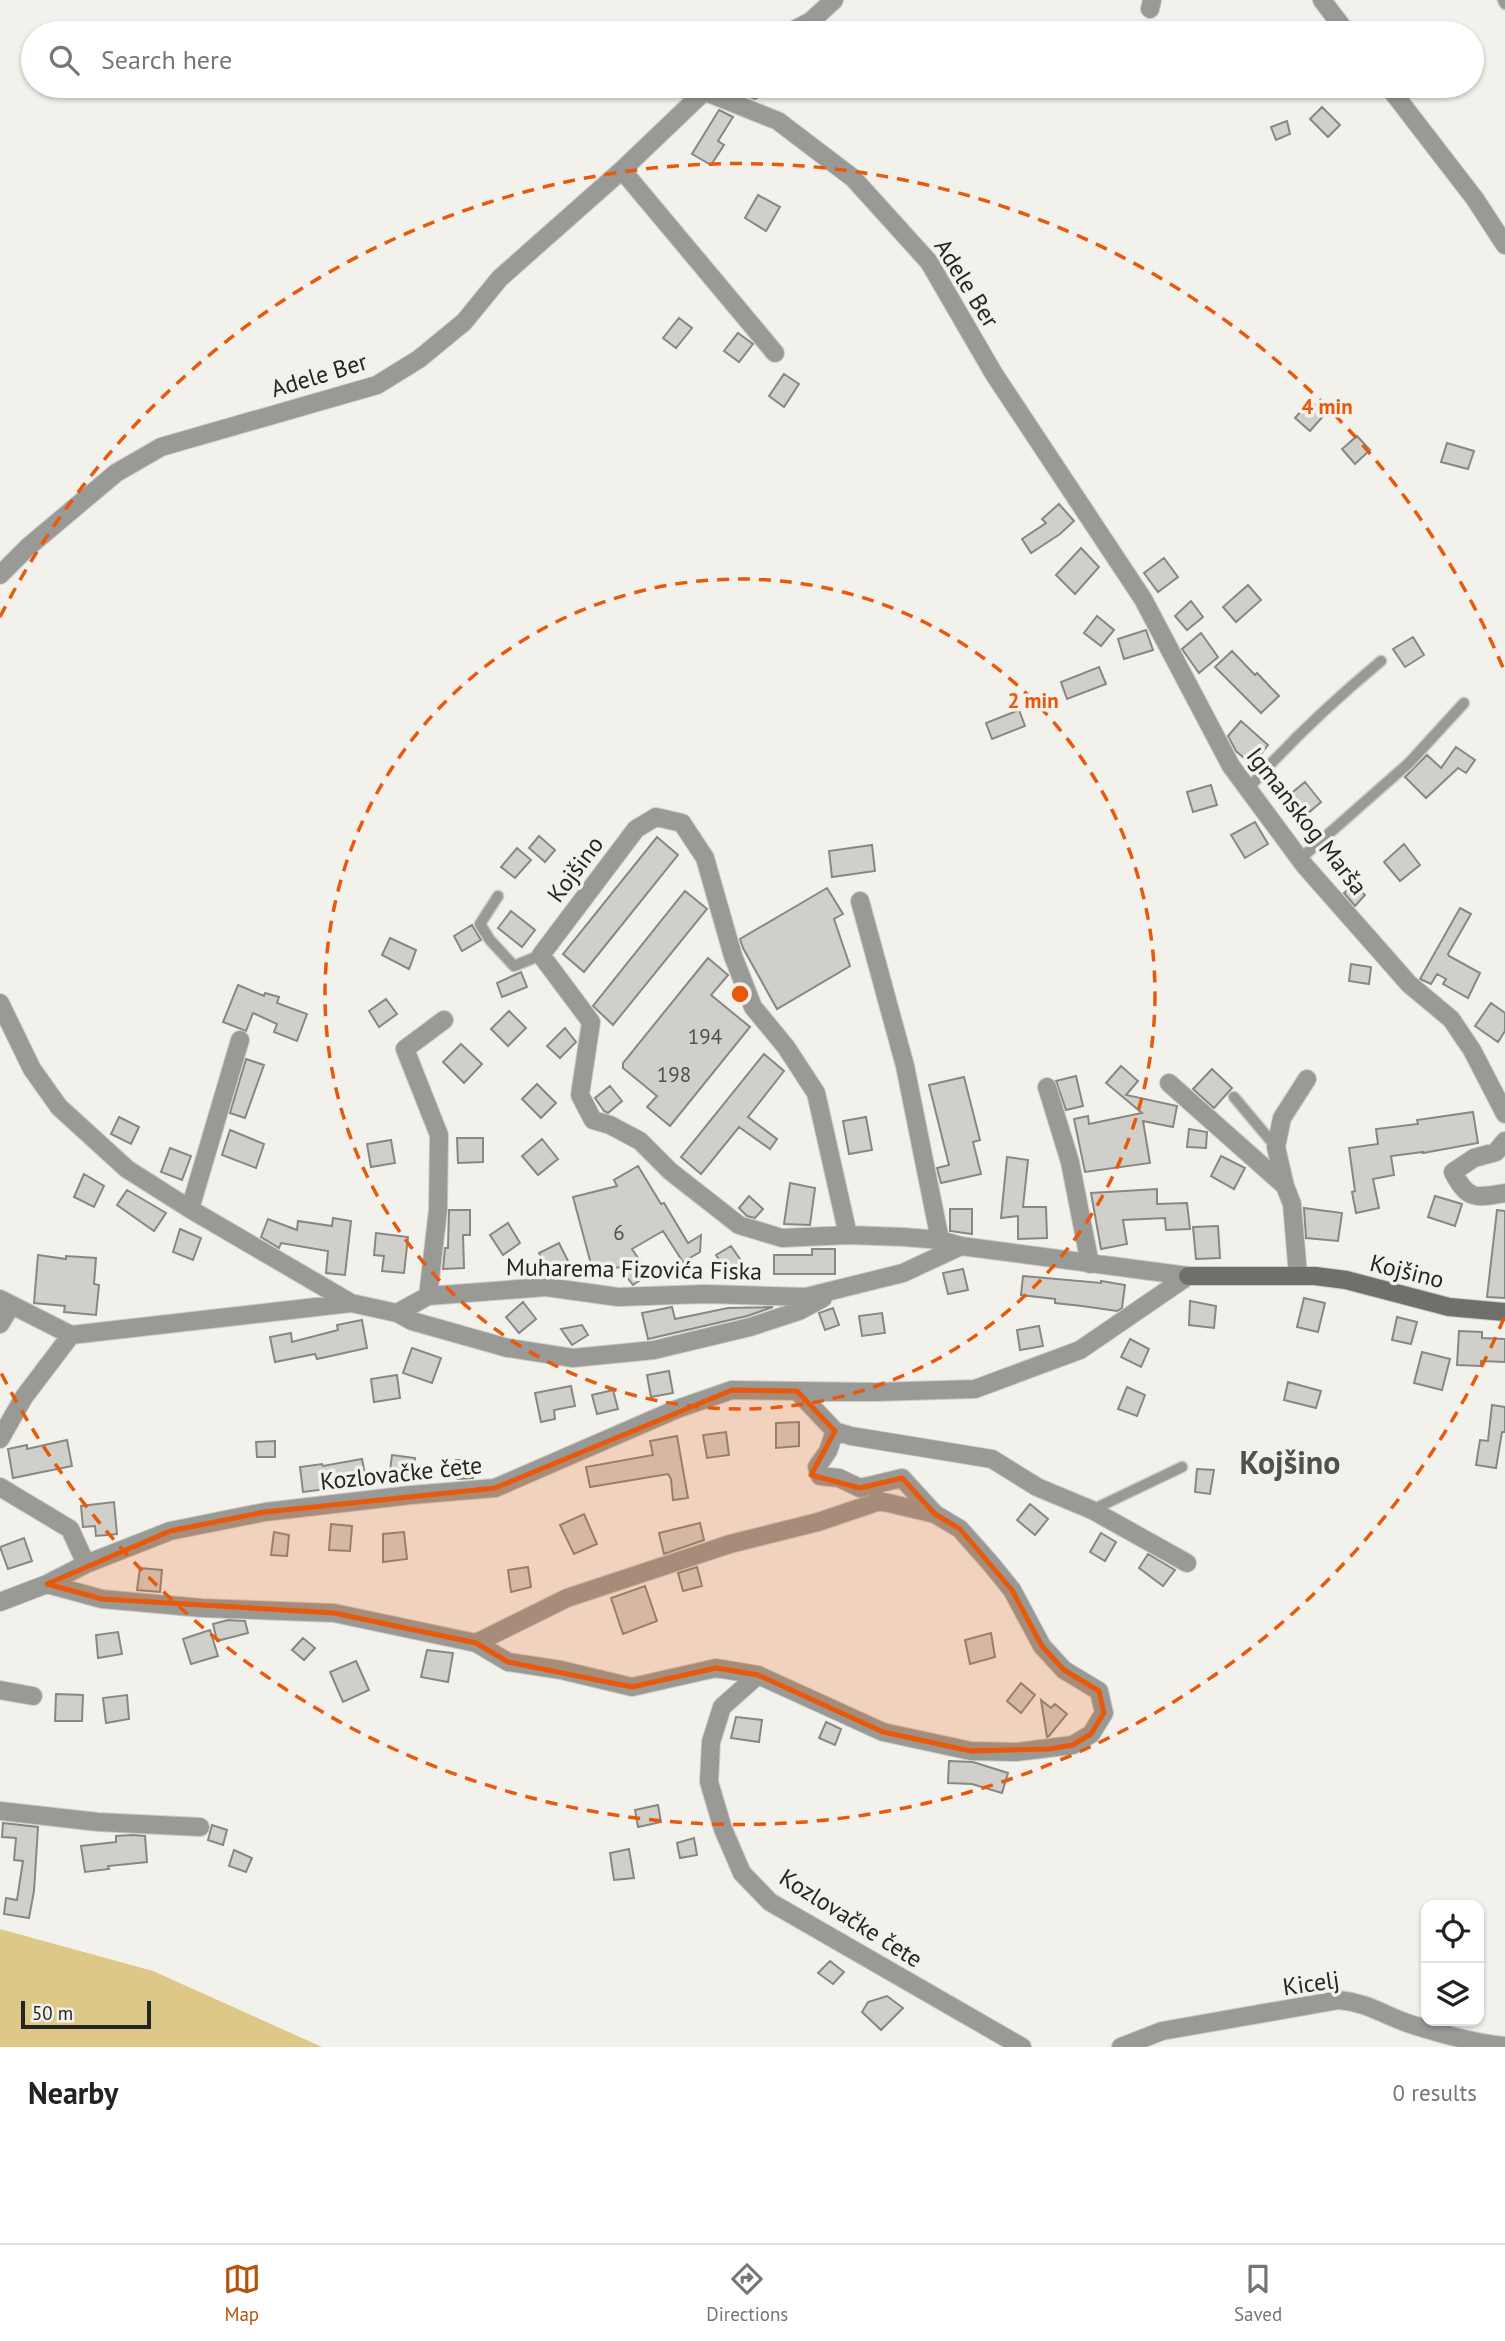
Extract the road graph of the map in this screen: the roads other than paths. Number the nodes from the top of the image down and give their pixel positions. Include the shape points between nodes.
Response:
1 (834, 0) edge
2 (1322, 0) edge
3 (809, 21) edge
4 (1338, 21) edge
5 (696, 98) edge
6 (728, 98) edge
7 (1397, 98) edge
8 (622, 170) junction
9 (1505, 245) edge
10 (775, 353) dead end
11 (1100, 534) joint
12 (0, 575) edge
13 (1381, 661) dead end
14 (1464, 703) dead end
15 (1248, 789) junction
16 (1300, 859) junction
17 (498, 897) dead end
18 (860, 901) dead end
19 (541, 955) junction
20 (0, 1003) edge
21 (444, 1020) dead end
22 (240, 1040) dead end
23 (1307, 1079) dead end
24 (1169, 1083) dead end
25 (1047, 1087) dead end
26 (1234, 1097) dead end
27 (1505, 1114) edge
28 (1505, 1141) edge
29 (1276, 1147) junction
30 (1285, 1186) junction
31 (1505, 1194) edge
32 (190, 1209) junction
33 (848, 1235) junction
34 (940, 1240) junction
35 (961, 1246) junction
36 (1090, 1264) junction
37 (1298, 1275) junction
38 (1188, 1276) junction
39 (838, 1289) junction
40 (428, 1296) junction
41 (6, 1303) edge
42 (351, 1303) junction
43 (1505, 1312) edge
44 (397, 1313) junction
45 (0, 1324) edge
46 (71, 1335) junction
47 (797, 1391) junction
48 (835, 1431) junction
49 (0, 1439) edge
50 (1182, 1467) dead end
51 (0, 1487) edge
52 (1092, 1510) junction
53 (935, 1514) junction
54 (1187, 1563) dead end
55 (86, 1564) junction
56 (47, 1584) junction
57 (0, 1601) edge
58 (476, 1643) junction
59 (758, 1675) junction
60 (0, 1690) edge
61 (33, 1696) dead end
62 (0, 1811) edge
63 (201, 1827) dead end
64 (1505, 2046) edge
65 (1021, 2047) edge
66 (1121, 2047) edge

1 - 3 street
2 - 4 street
5 - 8 street, Adele Ber
6 - 11 street, Adele Ber via 778,121 853,178 929,262 994,374
7 - 9 street
8 - 10 street
8 - 12 street, Adele Ber via 500,278 464,322 419,359 377,385 161,447 116,473
11 - 15 street, Igmanskog Marša via 1143,599 1231,766
13 - 15 lane via 1286,745
14 - 16 lane via 1409,763
15 - 16 street, Igmanskog Marša
16 - 27 street, Igmanskog Marša via 1409,984 1451,1019
17 - 19 lane via 480,924 490,940 514,966
18 - 34 street via 905,1066
19 - 33 street, Kojšino via 591,1021 580,1095 593,1120 640,1141 739,1225 782,1238
19 - 33 street, Kojšino via 636,829 656,817 682,823 705,858 753,1007 816,1093
20 - 32 street via 32,1069 59,1107 127,1169
21 - 40 street via 405,1049 439,1135 438,1210
22 - 32 street
23 - 29 street via 1282,1118
24 - 30 street
25 - 36 street via 1070,1162
26 - 29 lane
28 - 31 street via 1496,1152 1474,1158 1453,1172 1461,1188 1476,1197
29 - 30 street
30 - 37 street via 1292,1204
32 - 42 street
33 - 34 street, Kojšino
34 - 35 street, Kojšino
35 - 36 street, Kojšino
35 - 39 street, Muharema Fizovića Fiska via 903,1273
36 - 38 street, Kojšino
37 - 38 street, Kojšino
37 - 43 street, Kojšino via 1346,1280 1449,1307
38 - 47 street, Kozlovačke čete via 1080,1350 975,1389
39 - 40 street, Muharema Fizovića Fiska via 806,1297 618,1297 546,1287
39 - 44 street, Muharema Fizovića Fiska via 799,1311 750,1327 654,1350 573,1358 508,1348
40 - 44 street, Muharema Fizovića Fiska
41 - 45 street
41 - 46 street
42 - 44 street, Muharema Fizovića Fiska
42 - 46 street, Muharema Fizovića Fiska
46 - 49 street via 24,1397
47 - 48 street
47 - 55 street, Kozlovačke čete via 732,1390 495,1488 265,1512 170,1531
48 - 52 street via 992,1460 1037,1487
48 - 53 street via 817,1467 820,1476 839,1478 860,1488 902,1478
50 - 52 lane
51 - 55 street via 70,1529
52 - 54 street
53 - 58 street via 880,1501 567,1598
53 - 59 street via 960,1529 1012,1590 1041,1646 1064,1670 1100,1691 1104,1713 1091,1734 1073,1745 1049,1749 971,1751 883,1732
55 - 56 street, Kozlovačke čete
56 - 57 street, Kozlovačke čete
56 - 58 street via 102,1598 202,1608 334,1613
58 - 59 street via 508,1662 632,1687 716,1668
59 - 65 street, Kozlovačke čete via 722,1707 711,1742 709,1782 742,1873 770,1902
60 - 61 street
62 - 63 street
64 - 66 street, Kicelj via 1408,2024 1359,2002 1339,2000 1162,2031

